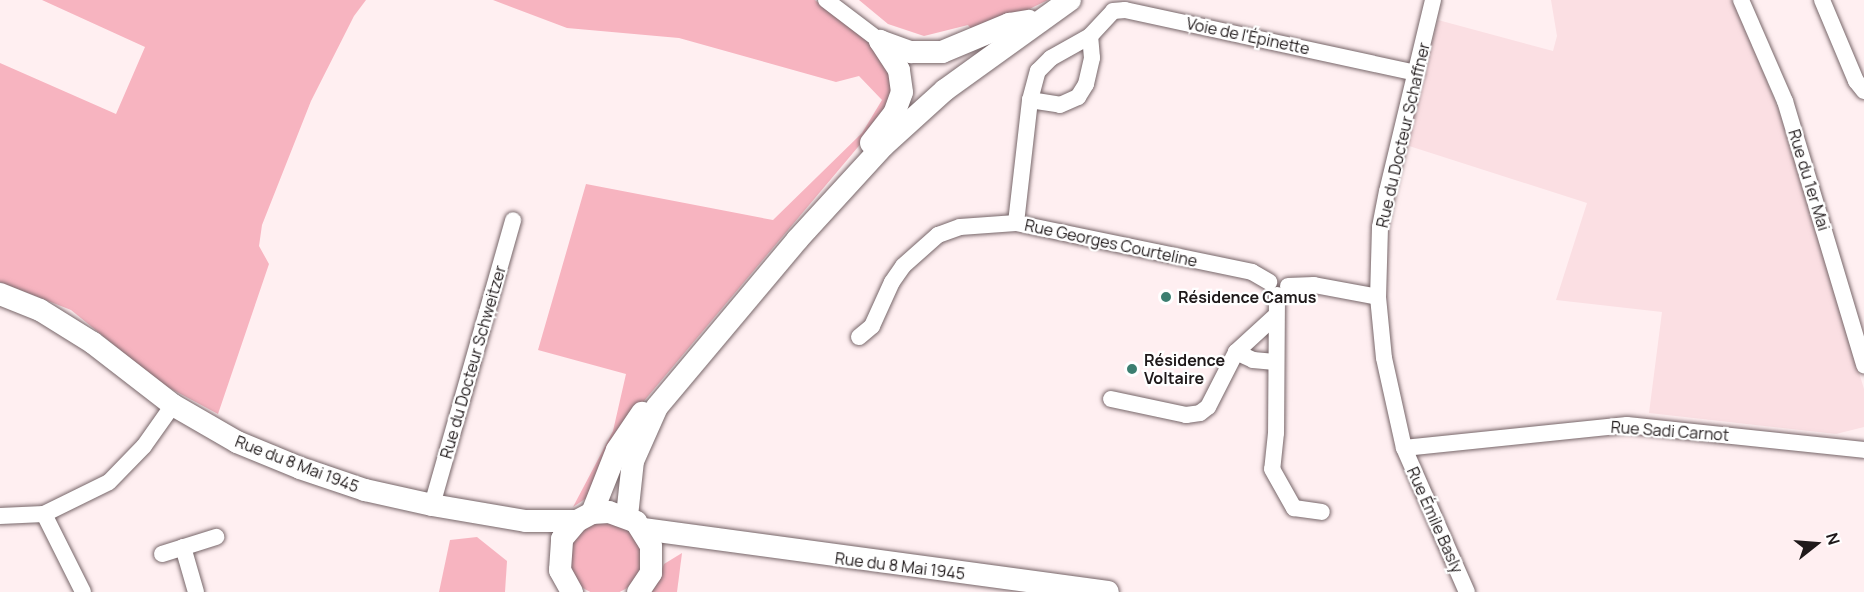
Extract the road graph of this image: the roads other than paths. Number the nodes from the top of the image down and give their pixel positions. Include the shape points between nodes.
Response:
1 (826, 0) edge
2 (1070, 0) edge
3 (1433, 0) edge
4 (1741, 0) edge
5 (1822, 0) edge
6 (1039, 19) junction
7 (1090, 36) junction
8 (880, 41) junction
9 (1416, 73) junction
10 (1864, 91) edge
11 (1030, 100) junction
12 (860, 170) junction
13 (513, 220) dead end
14 (1016, 223) junction
15 (1278, 288) junction
16 (0, 294) edge
17 (1378, 297) junction
18 (1274, 317) junction
19 (859, 337) dead end
20 (1236, 352) junction
21 (1275, 362) junction
22 (1864, 365) edge
23 (666, 393) junction
24 (1111, 399) dead end
25 (173, 405) junction
26 (1404, 448) junction
27 (1864, 450) edge
28 (432, 505) junction
29 (1322, 512) dead end
30 (44, 514) junction
31 (0, 516) edge
32 (584, 517) junction
33 (526, 521) junction
34 (635, 523) junction
35 (216, 537) dead end
36 (691, 538) junction
37 (183, 547) junction
38 (162, 554) dead end
39 (653, 559) junction
40 (560, 566) junction
41 (84, 592) edge
42 (196, 592) edge
43 (557, 592) edge
44 (572, 592) edge
45 (638, 592) edge
46 (1108, 592) edge
47 (1467, 592) edge

1 - 8 street
2 - 6 main road
3 - 9 street, Rue du Docteur Schaffner
4 - 22 street, Rue du 1er Mai via 1785,101
5 - 10 street via 1856,81
6 - 8 main road via 1009,24 942,52 911,52
6 - 12 main road via 945,90
7 - 9 street, Voie de l'Épinette via 1108,13 1125,10
7 - 11 street, Voie de l'Épinette via 1044,64
7 - 11 street via 1092,58 1078,98 1060,105
8 - 12 main road via 899,70 902,92 894,114 874,134
9 - 17 street, Rue du Docteur Schaffner via 1383,209
11 - 14 street, Voie de l'Épinette
12 - 23 main road
13 - 28 street, Rue du Docteur Schweitzer
14 - 15 street, Rue Georges Courteline via 1252,272
14 - 19 street, Rue Georges Courteline via 960,226 938,235 903,266 872,326
15 - 17 street, Rue Georges Courteline via 1314,285
15 - 18 street
16 - 25 main road, Rue du 8 Mai 1945 via 40,310 93,343
17 - 26 street, Rue du Docteur Schaffner via 1384,358
18 - 20 street
18 - 21 street
20 - 21 street via 1253,360
20 - 24 street via 1200,413 1186,415
21 - 29 street via 1272,469 1293,508
23 - 32 main road via 644,411 617,450
23 - 34 main road via 633,460
25 - 28 main road, Rue du 8 Mai 1945 via 237,442 300,468 365,490
25 - 30 street via 144,446 109,482
26 - 27 street, Rue Sadi Carnot via 1627,425
26 - 47 street, Rue Émile Basly
28 - 33 main road, Rue du 8 Mai 1945
30 - 31 street
30 - 41 street
32 - 33 main road, Rue du 8 Mai 1945
32 - 34 main road, Rue du 8 Mai 1945 via 609,512
32 - 40 main road via 562,539
33 - 40 main road via 543,535
34 - 36 main road, Rue du 8 Mai 1945
34 - 39 main road
35 - 37 street
36 - 39 main road
36 - 46 main road, Rue du 8 Mai 1945
37 - 38 street
37 - 42 street
39 - 45 main road via 651,573
40 - 43 main road
40 - 44 main road

